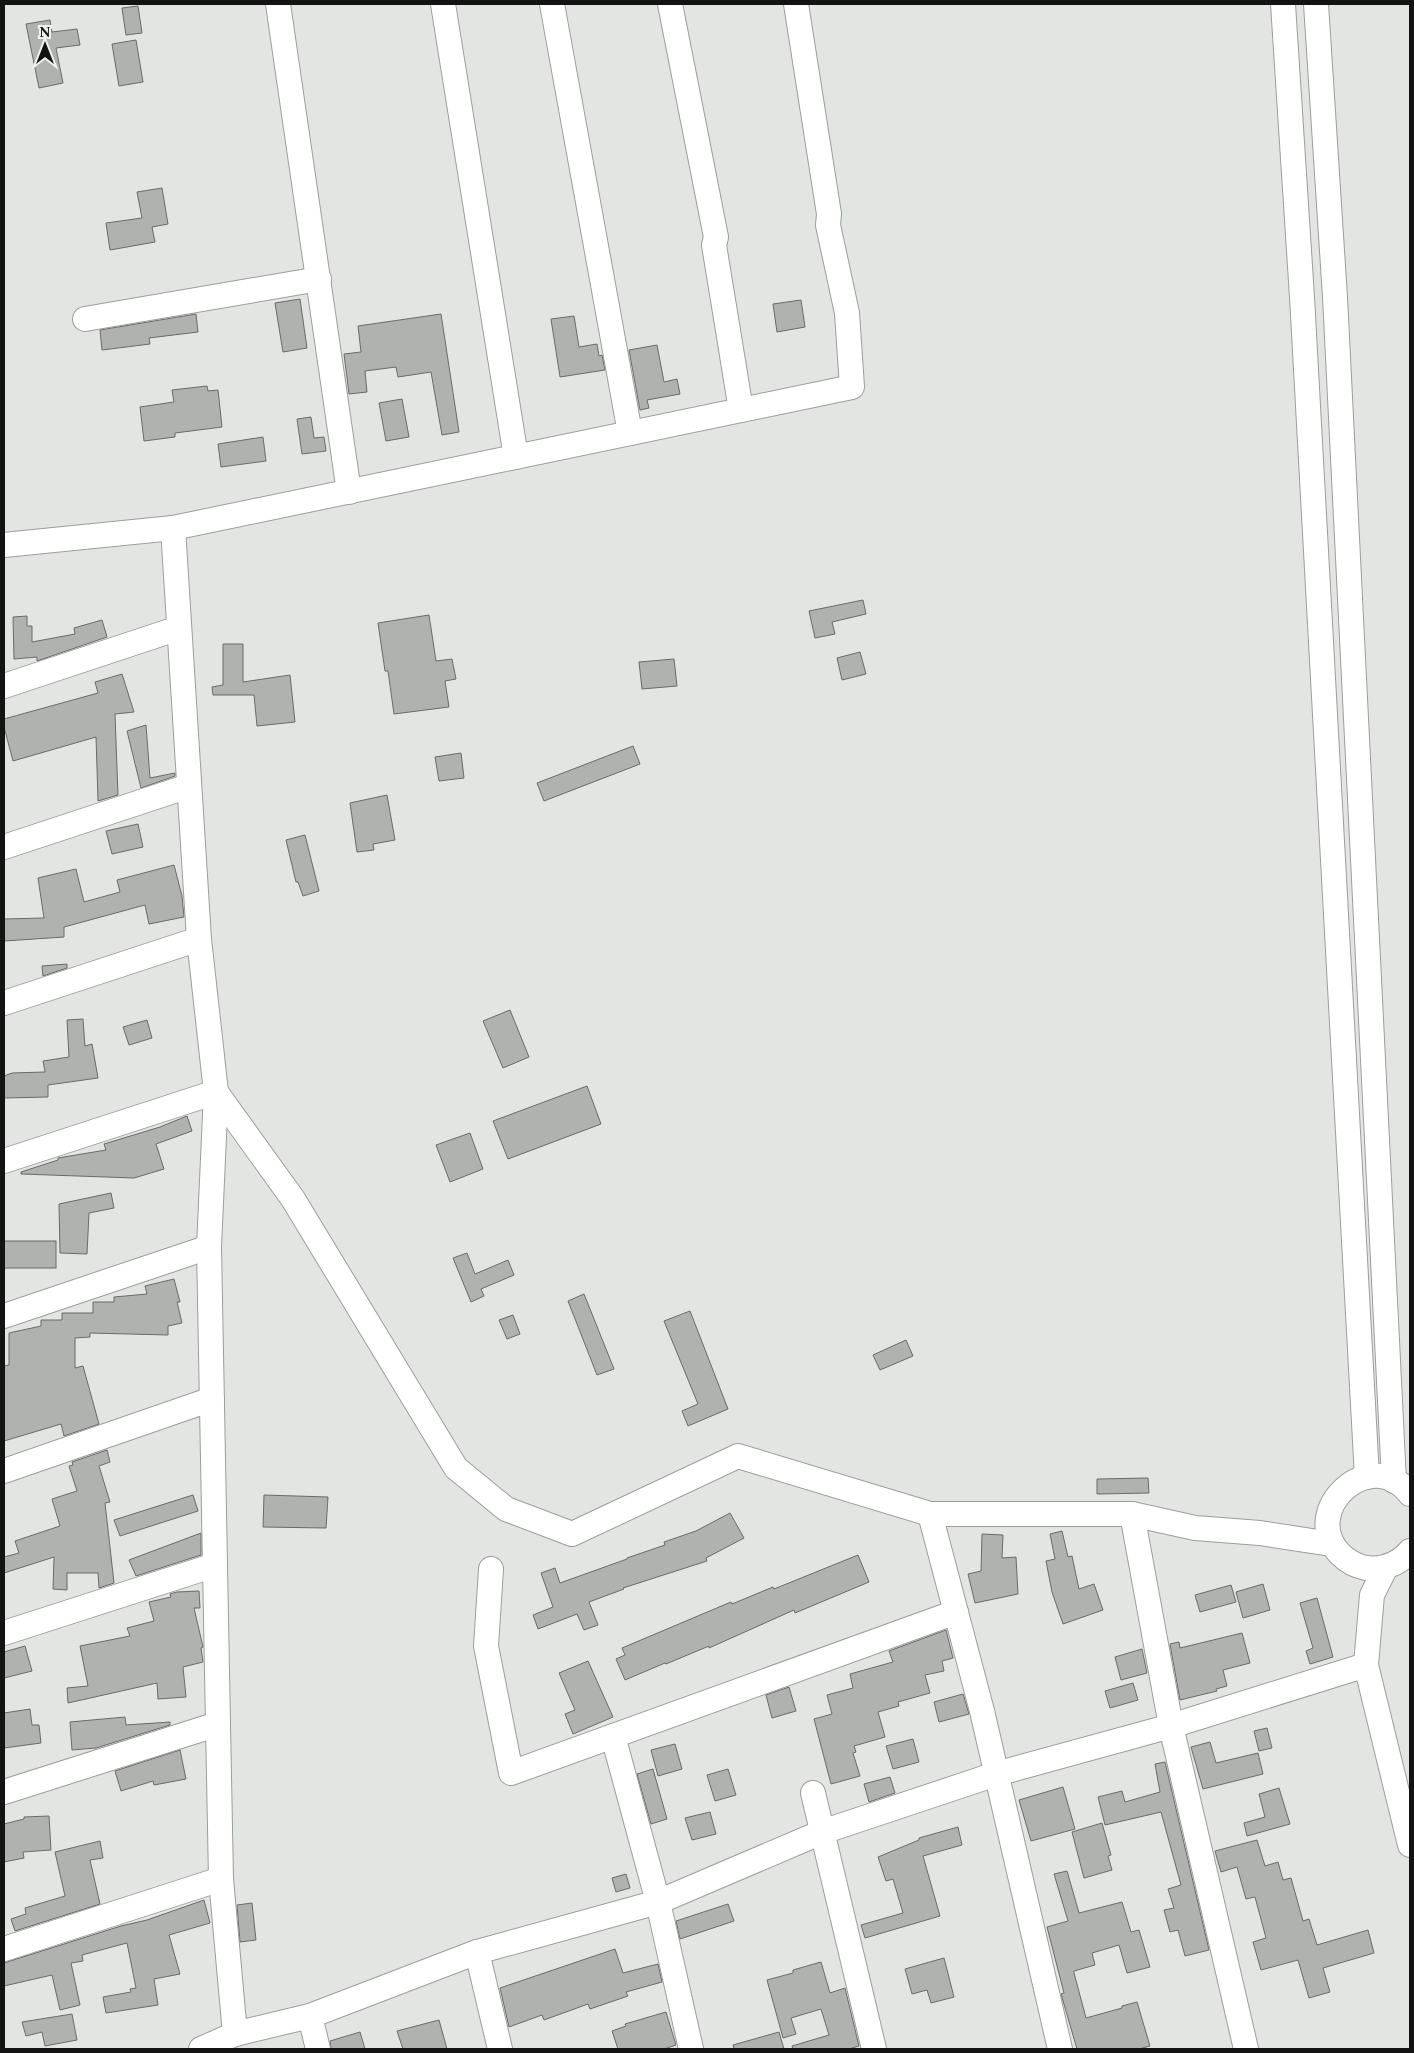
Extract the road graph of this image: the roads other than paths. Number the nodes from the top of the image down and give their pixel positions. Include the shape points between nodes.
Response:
1 (278, 4) edge
2 (443, 4) edge
3 (552, 4) edge
4 (670, 4) edge
5 (796, 4) edge
6 (1283, 4) edge
7 (1316, 4) edge
8 (320, 279) junction
9 (85, 319) dead end
10 (741, 410) junction
11 (630, 433) junction
12 (516, 457) junction
13 (349, 492) junction
14 (173, 528) junction
15 (4, 545) edge
16 (179, 628) junction
17 (4, 686) edge
18 (189, 786) junction
19 (4, 846) edge
20 (199, 939) junction
21 (4, 1003) edge
22 (216, 1092) junction
23 (4, 1161) edge
24 (209, 1247) junction
25 (4, 1316) edge
26 (212, 1399) junction
27 (4, 1471) edge
28 (1367, 1477) junction
29 (1402, 1488) edge
30 (930, 1514) junction
31 (1132, 1514) junction
32 (1331, 1544) junction
33 (1410, 1551) edge
34 (215, 1565) junction
35 (1386, 1567) junction
36 (491, 1569) dead end
37 (956, 1612) junction
38 (4, 1633) edge
39 (1366, 1665) junction
40 (218, 1724) junction
41 (1171, 1726) junction
42 (613, 1736) junction
43 (996, 1774) junction
44 (4, 1792) edge
45 (813, 1794) dead end
46 (822, 1832) junction
47 (1410, 1845) edge
48 (222, 1879) junction
49 (658, 1902) junction
50 (4, 1949) edge
51 (477, 1952) junction
52 (310, 2016) junction
53 (235, 2034) junction
54 (201, 2049) edge
55 (318, 2049) edge
56 (500, 2049) edge
57 (692, 2049) edge
58 (874, 2049) edge
59 (1060, 2049) edge
60 (1246, 2049) edge

1 - 8 street
2 - 12 street
3 - 11 street
4 - 10 street via 716,237 714,245
5 - 10 street via 829,214 828,225 847,313 852,386
6 - 28 street
7 - 29 street
8 - 9 street
8 - 13 street
10 - 11 street
11 - 12 street
12 - 13 street
13 - 14 street
14 - 15 street
14 - 16 street
16 - 17 street
16 - 18 street
18 - 19 street
18 - 20 street
20 - 21 street
20 - 22 street
22 - 23 street
22 - 24 street
22 - 30 street via 293,1199 456,1468 506,1508 572,1534 738,1456
24 - 25 street
24 - 26 street
26 - 27 street
26 - 34 street
28 - 29 street via 1381,1477
28 - 32 street via 1349,1484 1330,1507 1328,1528
30 - 31 street
30 - 37 street
31 - 32 street via 1195,1528 1260,1533
31 - 41 street
32 - 35 street via 1352,1563 1374,1569
33 - 35 street via 1399,1562
34 - 38 street
34 - 40 street
35 - 39 street via 1372,1595
36 - 42 street via 486,1646 511,1773
37 - 42 street
37 - 43 street
39 - 41 street
39 - 47 street
40 - 44 street
40 - 48 street
41 - 43 street
41 - 60 street
42 - 49 street
43 - 46 street
43 - 59 street
45 - 46 street
46 - 49 street
46 - 58 street
48 - 50 street
48 - 53 street
49 - 51 street
49 - 57 street
51 - 52 street
51 - 56 street
52 - 53 street
52 - 55 street
53 - 54 street

